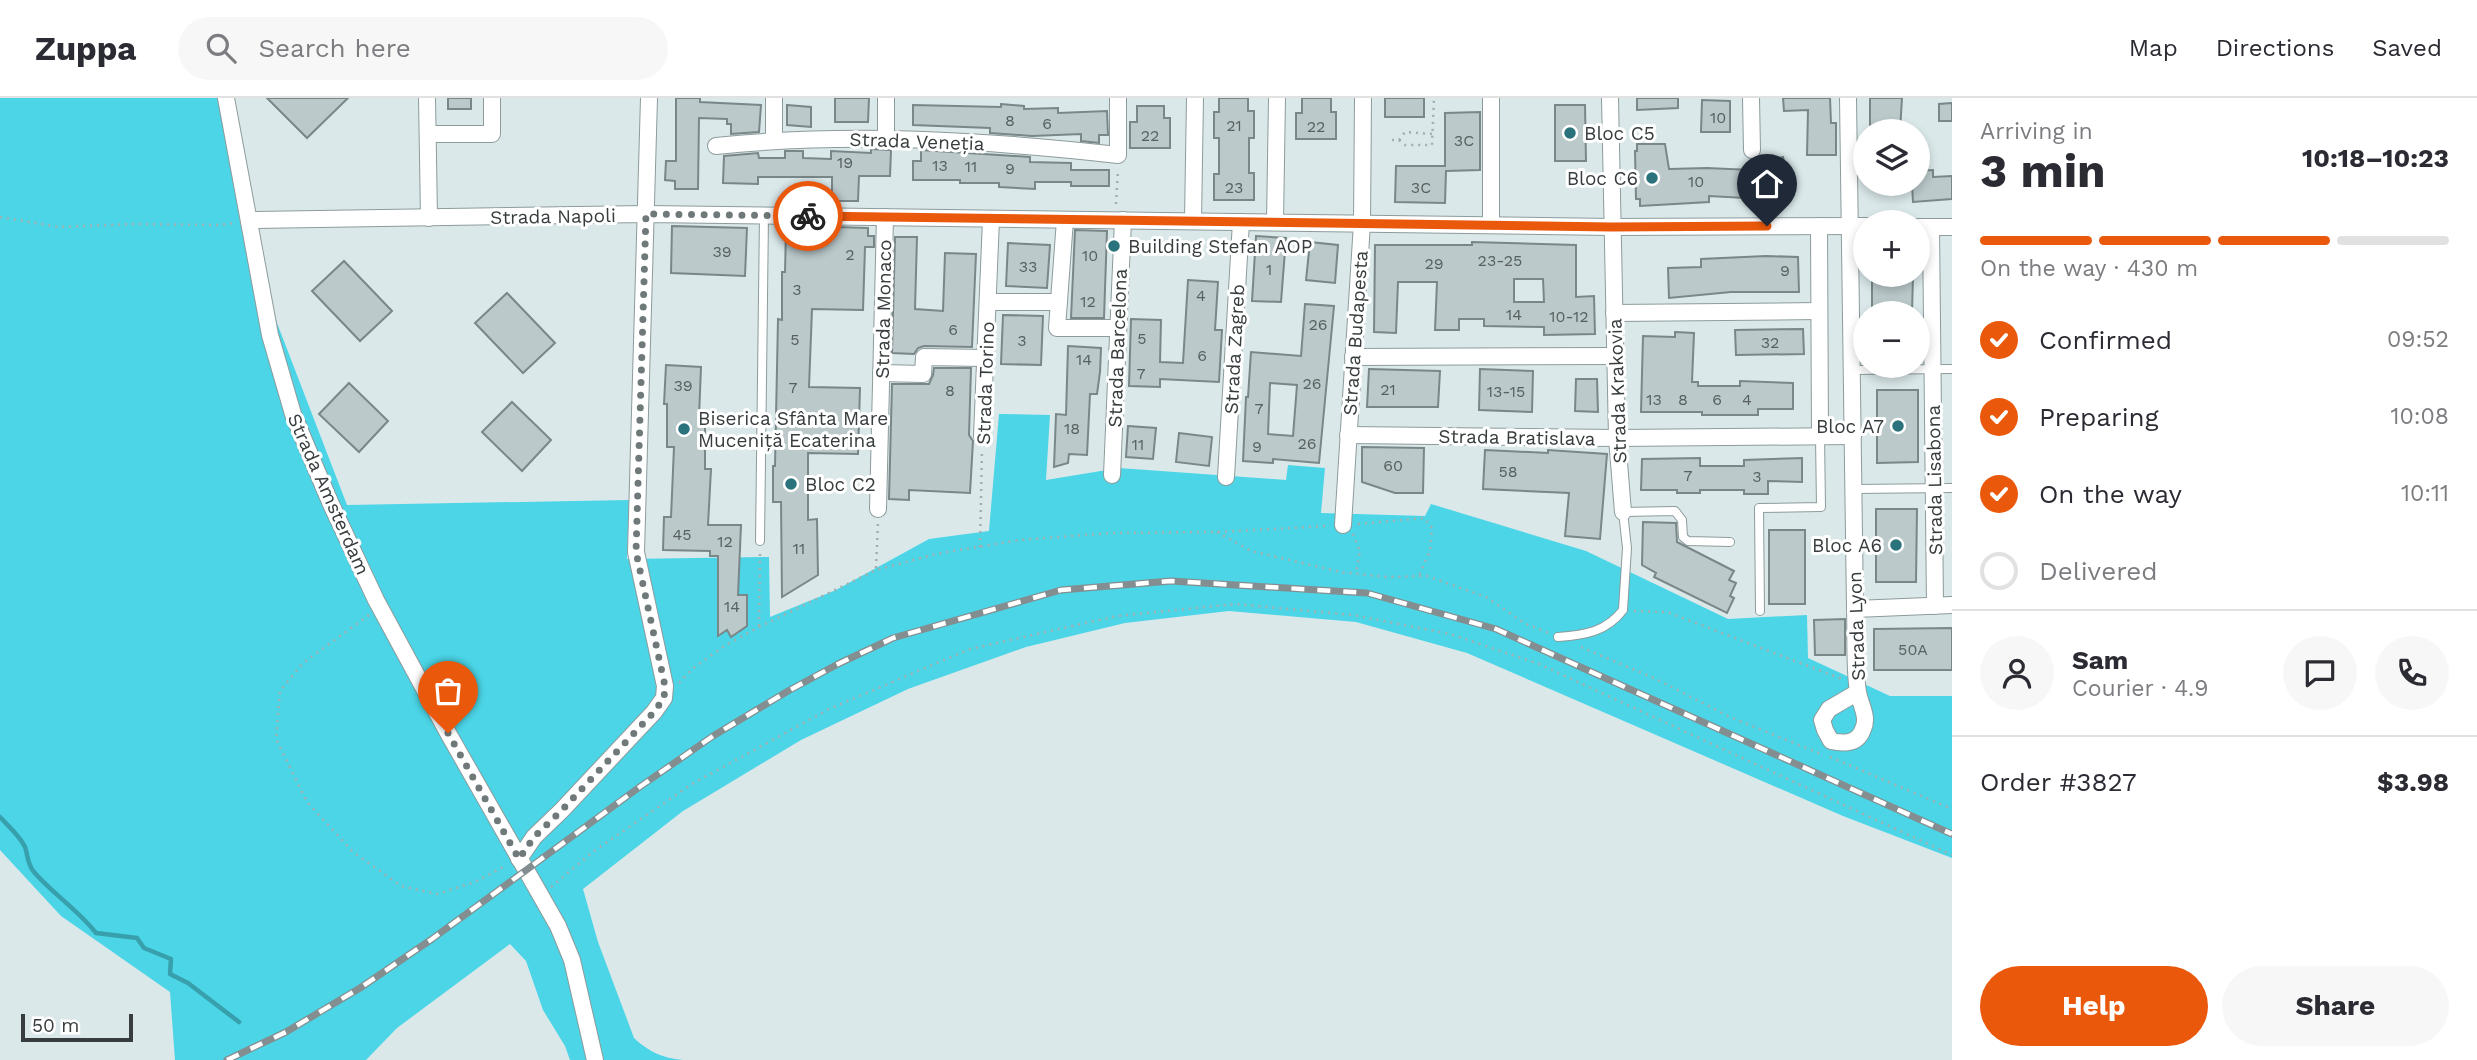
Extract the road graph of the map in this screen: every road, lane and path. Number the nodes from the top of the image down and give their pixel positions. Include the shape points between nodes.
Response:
1 (226, 98) edge
2 (427, 98) edge
3 (492, 98) edge
4 (649, 98) edge
5 (774, 98) edge
6 (886, 98) edge
7 (1118, 98) edge
8 (1195, 98) edge
9 (1277, 98) edge
10 (1363, 98) edge
11 (1434, 98) edge
12 (1491, 98) edge
13 (1610, 98) edge
14 (1751, 98) edge
15 (1847, 98) edge
16 (428, 134) junction
17 (1433, 134) junction
18 (886, 138) junction
19 (774, 140) junction
20 (1392, 140) dead end
21 (1399, 140) junction
22 (716, 146) dead end
23 (1752, 150) dead end
24 (1118, 155) junction
25 (1857, 210) edge
26 (646, 214) junction
27 (764, 215) junction
28 (0, 217) edge
29 (885, 217) junction
30 (429, 218) junction
31 (991, 219) junction
32 (249, 220) junction
33 (1065, 220) junction
34 (1119, 220) junction
35 (1193, 221) junction
36 (1241, 222) junction
37 (1275, 222) junction
38 (1362, 223) junction
39 (1492, 225) junction
40 (1819, 226) junction
41 (1853, 226) edge
42 (1612, 227) junction
43 (1930, 227) edge
44 (1952, 228) edge
45 (1855, 287) edge
46 (1928, 287) edge
47 (988, 302) junction
48 (1059, 302) junction
49 (1819, 311) junction
50 (1614, 313) junction
51 (1118, 328) junction
52 (1615, 356) junction
53 (1353, 357) junction
54 (985, 358) junction
55 (1933, 369) junction
56 (1952, 369) edge
57 (1852, 370) junction
58 (881, 373) junction
59 (1348, 435) junction
60 (982, 436) joint
61 (1820, 436) junction
62 (1853, 436) junction
63 (1617, 438) junction
64 (1112, 475) dead end
65 (1226, 477) dead end
66 (1934, 488) junction
67 (1952, 488) edge
68 (1853, 489) junction
69 (878, 509) joint
70 (1623, 512) junction
71 (1343, 525) junction
72 (1217, 532) junction
73 (760, 541) joint
74 (1730, 542) dead end
75 (980, 547) junction
76 (876, 570) junction
77 (1356, 573) junction
78 (1419, 575) junction
79 (376, 600) junction
80 (1935, 606) junction
81 (1952, 606) edge
82 (1855, 609) junction
83 (1623, 610) junction
84 (1760, 611) dead end
85 (759, 627) junction
86 (1558, 637) junction
87 (1858, 689) joint
88 (664, 698) junction
89 (1952, 809) edge
90 (1952, 855) edge
91 (519, 859) junction
92 (541, 896) junction
93 (595, 1060) edge

1 - 32 street, Strada Amsterdam
2 - 16 street
3 - 16 street via 492,134
4 - 26 street
5 - 19 street
6 - 18 street
7 - 24 street
8 - 35 street
9 - 37 street
10 - 38 street, Strada Budapesta
11 - 17 path
12 - 39 street
13 - 42 street, Strada Krakovia
14 - 23 street
15 - 25 street, Strada Lyon
16 - 30 street
17 - 21 path via 1405,132
17 - 21 path via 1432,145 1405,145
18 - 19 street, Strada Veneția
18 - 24 street, Strada Veneția
19 - 22 street, Strada Veneția
20 - 21 path
24 - 34 path
26 - 27 street, Strada Napoli
26 - 30 street, Strada Napoli
26 - 88 street via 636,552
27 - 29 street, Strada Napoli
27 - 73 lane
28 - 32 path via 59,227 220,225
29 - 31 street, Strada Napoli
29 - 58 street, Strada Monaco
30 - 32 street, Strada Napoli
31 - 33 street, Strada Napoli
31 - 47 street, Strada Torino
32 - 79 street, Strada Amsterdam via 270,335 293,414
33 - 34 street, Strada Napoli
33 - 48 street
34 - 35 street, Strada Napoli
34 - 51 street, Strada Barcelona
35 - 36 street, Strada Napoli
36 - 37 street, Strada Napoli
36 - 65 street, Strada Zagreb
37 - 38 street, Strada Napoli
38 - 39 street, Strada Napoli
38 - 53 street, Strada Budapesta
39 - 42 street, Strada Napoli
40 - 41 street, Strada Napoli
40 - 42 street, Strada Napoli
40 - 49 street
42 - 50 street, Strada Krakovia
43 - 44 street
45 - 57 street, Strada Lyon
46 - 55 street, Strada Lisabona
47 - 48 street
47 - 54 street, Strada Torino
48 - 51 street via 1058,328
49 - 50 street
49 - 61 street
50 - 52 street, Strada Krakovia
51 - 64 street, Strada Barcelona
52 - 53 street
52 - 63 street, Strada Krakovia
53 - 59 street, Strada Budapesta
54 - 58 street via 924,357 923,374
54 - 60 street, Strada Torino
55 - 56 lane
55 - 57 lane
55 - 66 street, Strada Lisabona
57 - 62 street, Strada Lyon
58 - 69 street, Strada Monaco
59 - 63 street, Strada Bratislava
59 - 71 street, Strada Budapesta
60 - 75 path, Strada Torino
61 - 62 street, Strada Bratislava
61 - 63 street, Strada Bratislava
61 - 84 lane via 1821,507 1759,508
62 - 68 street, Strada Lyon
63 - 70 street, Strada Krakovia
66 - 67 lane
66 - 68 lane
66 - 80 street, Strada Lisabona
68 - 82 street, Strada Lyon
69 - 76 path
70 - 74 lane via 1675,511 1688,541
70 - 83 lane, Strada Krakovia via 1627,548
71 - 72 path
71 - 77 path via 1354,535 1360,551
71 - 78 path via 1424,518 1432,528 1430,551
72 - 75 path via 1111,533
72 - 77 path via 1251,551
73 - 85 path
75 - 76 path
76 - 85 path
77 - 78 path
78 - 86 path via 1486,597 1526,625
79 - 91 street, Strada Amsterdam
79 - 91 path via 368,618 303,663 280,691 276,739 307,802 353,852 401,886 437,894 475,882
80 - 81 street
80 - 82 street
82 - 87 street, Strada Lyon
83 - 86 lane via 1598,632
83 - 87 path via 1667,612
85 - 88 path via 692,669
86 - 89 path via 1728,716
88 - 91 street via 534,837
90 - 92 path via 1539,664 1450,634 1353,615 1235,604 1117,616 970,649 828,709 692,784 594,851
91 - 92 street, Strada Amsterdam
92 - 93 street, Strada Amsterdam via 572,960

